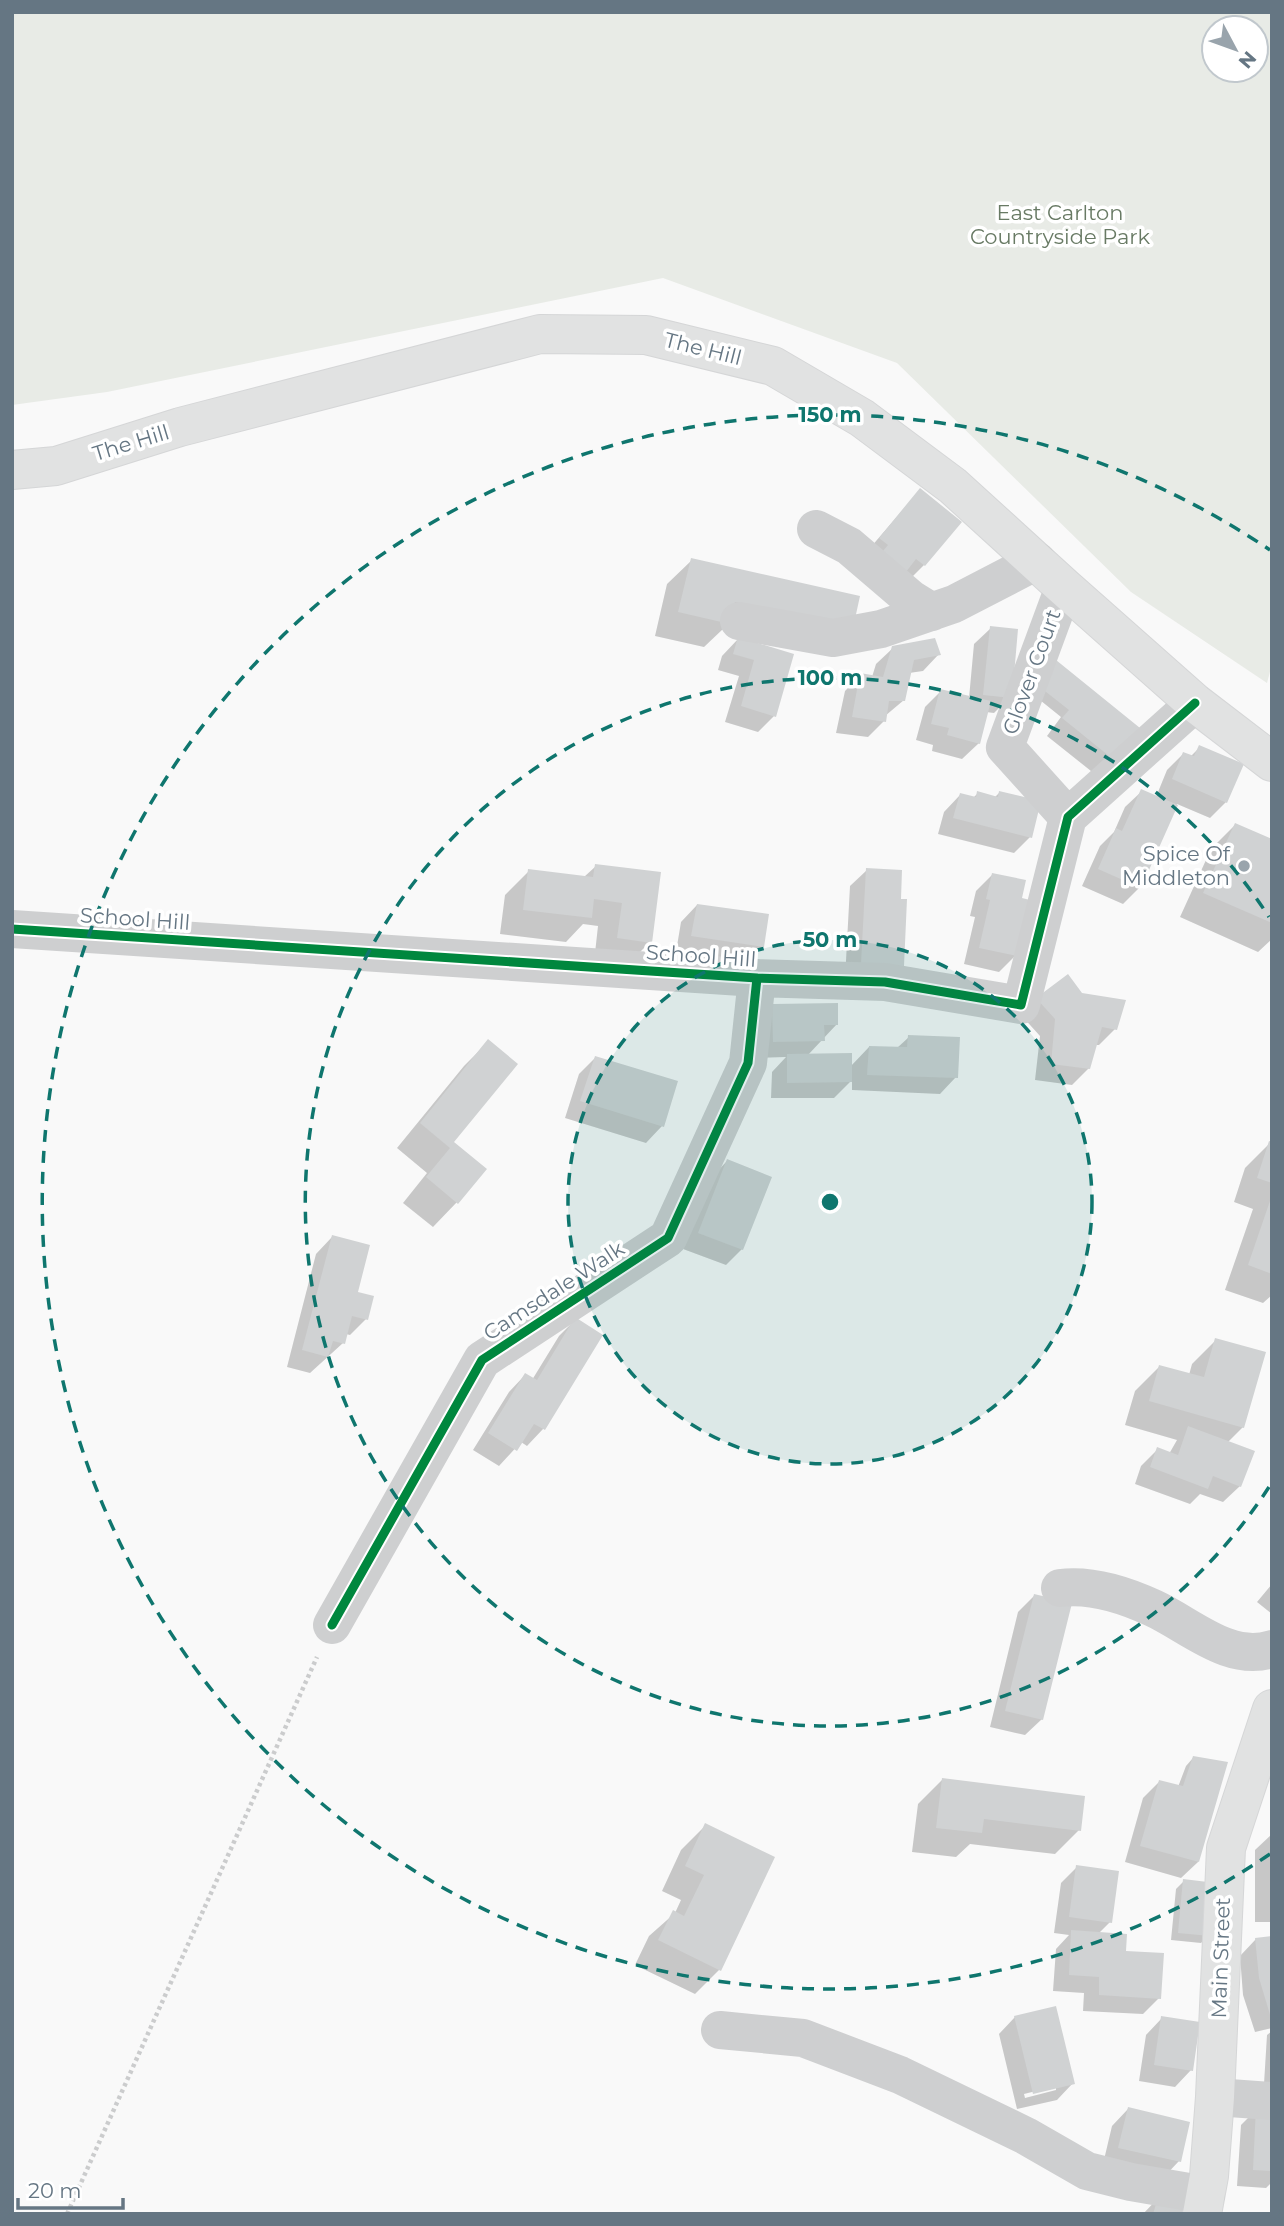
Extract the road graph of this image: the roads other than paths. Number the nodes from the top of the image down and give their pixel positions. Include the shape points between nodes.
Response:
1 (12, 470) edge
2 (816, 528) dead end
3 (1050, 574) junction
4 (932, 612) junction
5 (739, 621) dead end
6 (1195, 703) junction
7 (1272, 762) edge
8 (1068, 817) junction
9 (12, 929) edge
10 (757, 978) junction
11 (1060, 1588) dead end
12 (332, 1625) road end
13 (1272, 1649) edge
14 (1272, 1709) edge
15 (720, 2030) dead end
16 (1215, 2097) junction
17 (1272, 2101) edge
18 (1204, 2204) edge

1 - 3 main road, The Hill via 56,466 180,427 540,334 646,335 773,366 862,418 953,486
2 - 4 street via 849,546
3 - 4 street
3 - 6 main road, The Hill
3 - 8 street, Glover Court via 1005,747
4 - 5 street via 833,638
6 - 7 main road, The Hill
6 - 8 street
8 - 10 street, School Hill via 1021,1005 885,982
9 - 10 street, School Hill
10 - 12 street, Camsdale Walk via 748,1063 668,1238 482,1360
11 - 13 street via 1115,1593 1154,1608 1224,1647 1260,1653
14 - 16 main road, Main Street via 1226,1847
15 - 18 street via 803,2038 900,2075 1087,2171
16 - 17 street
16 - 18 main road, Main Street

